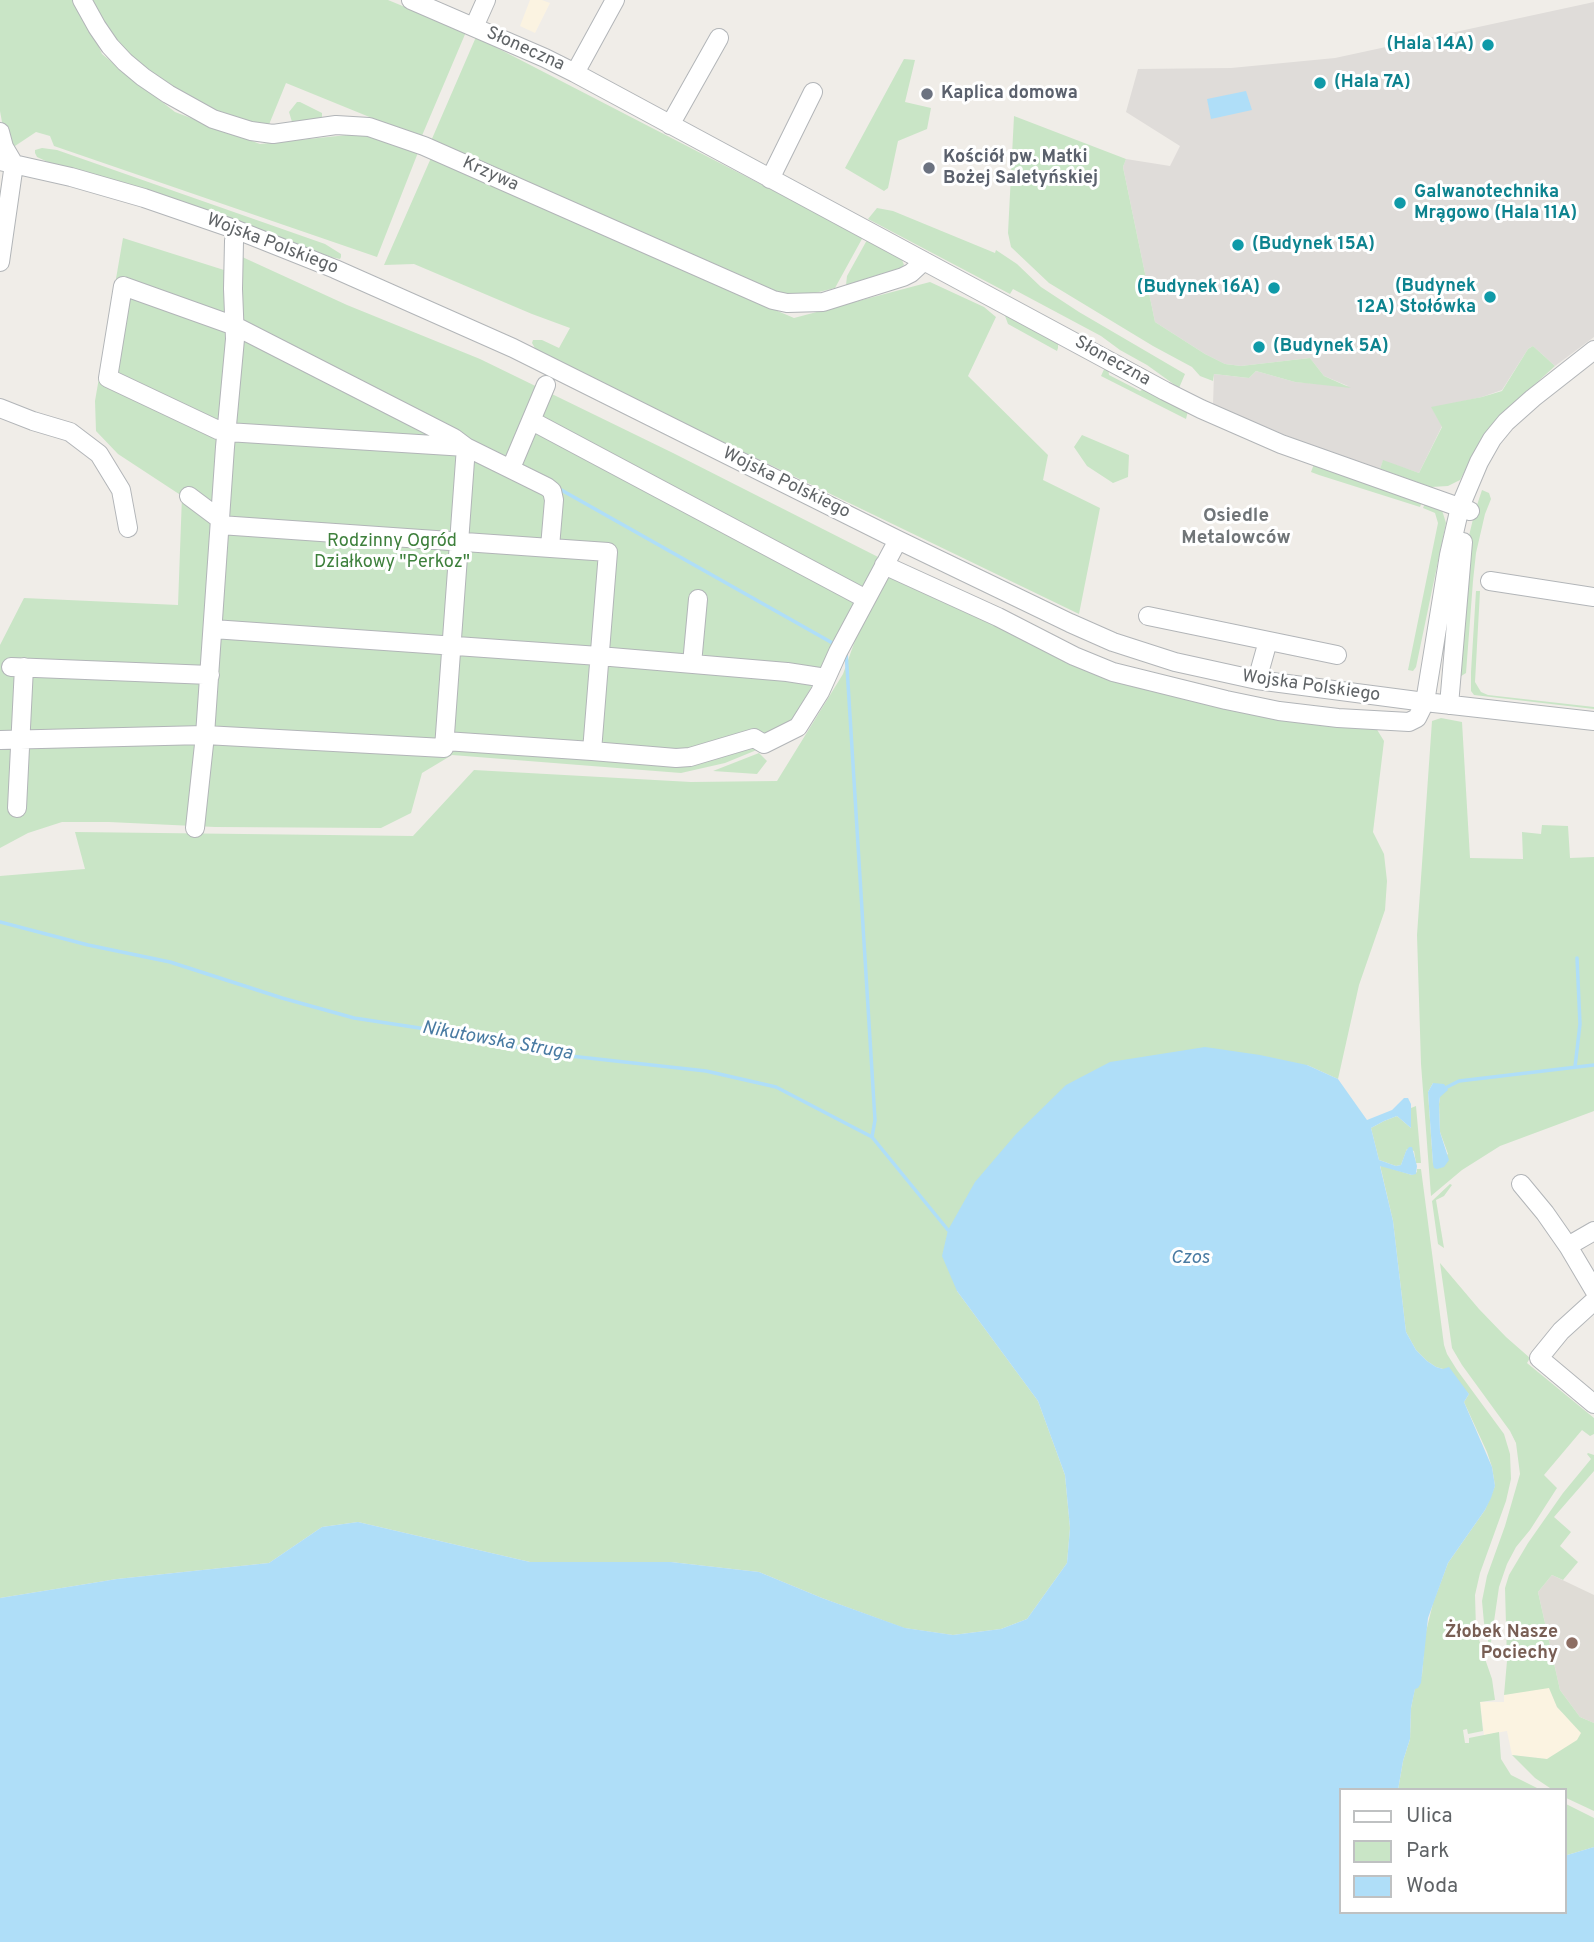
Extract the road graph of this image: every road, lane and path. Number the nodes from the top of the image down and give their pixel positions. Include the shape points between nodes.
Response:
1 (82, 0) edge
2 (411, 0) edge
3 (486, 0) edge
4 (615, 0) edge
5 (474, 27) junction
6 (719, 37) dead end
7 (575, 73) junction
8 (813, 92) dead end
9 (670, 125) junction
10 (0, 132) edge
11 (7, 162) edge
12 (770, 178) junction
13 (237, 230) junction
14 (924, 261) junction
15 (0, 262) edge
16 (235, 326) junction
17 (1594, 350) edge
18 (546, 386) dead end
19 (0, 408) edge
20 (532, 421) junction
21 (227, 432) junction
22 (466, 447) junction
23 (511, 468) junction
24 (189, 496) dead end
25 (1465, 509) junction
26 (220, 523) junction
27 (128, 528) dead end
28 (898, 540) junction
29 (459, 542) junction
30 (550, 547) junction
31 (884, 565) junction
32 (1490, 581) dead end
33 (1594, 597) edge
34 (698, 599) dead end
35 (866, 599) junction
36 (1148, 616) dead end
37 (213, 629) junction
38 (1268, 641) junction
39 (452, 645) junction
40 (1337, 655) dead end
41 (599, 656) junction
42 (692, 664) junction
43 (210, 675) junction
44 (826, 678) junction
45 (1257, 680) junction
46 (1425, 702) junction
47 (1449, 705) junction
48 (1594, 721) edge
49 (205, 735) junction
50 (21, 739) junction
51 (0, 740) edge
52 (445, 741) junction
53 (592, 751) junction
54 (18, 808) dead end
55 (195, 828) dead end
56 (1521, 1184) dead end
57 (1594, 1231) edge
58 (1567, 1246) junction
59 (1594, 1290) edge
60 (1594, 1301) edge
61 (1594, 1404) edge

1 - 14 street, Krzywa via 125,62 213,119 273,134 336,125 369,127 424,146 774,300 823,302 903,277
2 - 5 street, Słoneczna
3 - 5 street, Słoneczna
4 - 7 street, Słoneczna
5 - 7 street, Słoneczna
6 - 9 street
7 - 9 street, Słoneczna
8 - 12 street
9 - 12 street, Słoneczna
10 - 11 street
11 - 13 street, Wojska Polskiego via 105,186
11 - 15 street
12 - 14 street, Słoneczna
13 - 16 street
13 - 28 street, Wojska Polskiego via 513,348
14 - 25 street, Słoneczna via 1201,409 1281,444
16 - 21 street
16 - 21 street via 123,286 108,378
16 - 22 street
17 - 25 street via 1533,398 1492,439 1470,480
18 - 20 street
19 - 27 street via 70,432 99,454 121,490
20 - 23 street
20 - 35 street
21 - 22 street
21 - 26 street
22 - 23 street
22 - 29 street
23 - 30 street via 552,491
24 - 26 street
25 - 46 street via 1449,555
25 - 47 street
26 - 29 street
26 - 37 street
28 - 31 street
28 - 45 street, Wojska Polskiego via 1113,642 1175,662
29 - 30 street
29 - 39 street
30 - 41 street via 608,552
31 - 35 street
31 - 46 street via 1074,656 1135,678 1279,711 1338,718 1405,723 1417,718
32 - 33 street
34 - 42 street
35 - 44 street
36 - 38 street
37 - 39 street
37 - 43 street
38 - 40 street
38 - 45 street
39 - 41 street
39 - 52 street
41 - 42 street
41 - 53 street
42 - 44 street
43 - 49 street
43 - 50 street via 17,667
44 - 53 street via 798,727 764,744 754,738 676,758
45 - 46 street, Wojska Polskiego
46 - 47 street, Wojska Polskiego
47 - 48 street, Wojska Polskiego
49 - 50 street
49 - 52 street via 444,748
49 - 55 street
50 - 51 street
50 - 54 street
52 - 53 street
56 - 58 street
57 - 58 street
58 - 59 street
60 - 61 street via 1539,1358

